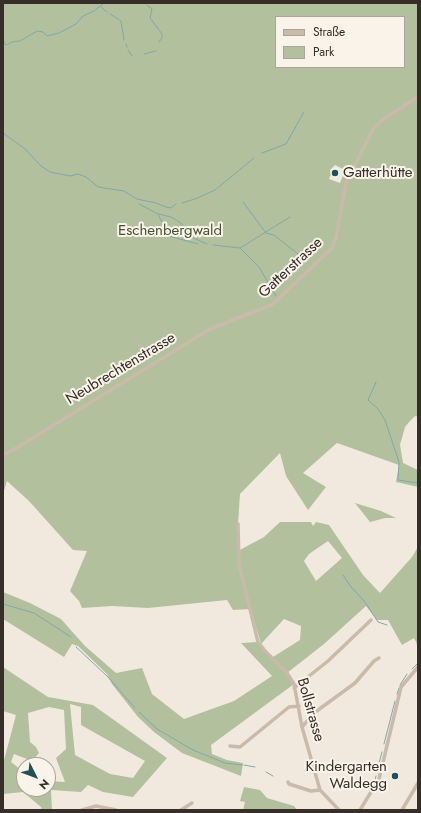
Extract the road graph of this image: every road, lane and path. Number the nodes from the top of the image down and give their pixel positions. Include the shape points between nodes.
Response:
1 (418, 97) edge
2 (255, 312) joint
3 (3, 454) edge
4 (238, 524) dead end
5 (371, 620) dead end
6 (379, 658) dead end
7 (418, 667) edge
8 (294, 688) junction
9 (299, 706) junction
10 (302, 727) junction
11 (230, 746) dead end
12 (288, 782) dead end
13 (418, 783) edge
14 (320, 790) junction
15 (413, 790) junction
16 (418, 793) edge
17 (192, 803) dead end
18 (82, 810) edge
19 (116, 810) edge
20 (181, 810) edge
21 (339, 810) edge
22 (360, 810) edge
23 (402, 810) edge

1 - 2 street, Gatterstrasse via 383,118 371,131 346,183 336,238 331,250 273,304
2 - 3 street, Neubrechtenstrasse via 205,332 46,428 21,446
4 - 8 street, Bollstrasse via 239,564 258,642 287,673
5 - 8 street via 328,661
6 - 10 street
7 - 22 street via 401,687 378,779
8 - 9 street, Bollstrasse
9 - 10 street, Bollstrasse
9 - 11 street via 289,708 240,747
10 - 14 street, Bollstrasse
12 - 14 street via 311,791
13 - 15 street
14 - 21 street, Bollstrasse
15 - 16 street
15 - 23 street
17 - 20 street
18 - 19 street via 96,806

